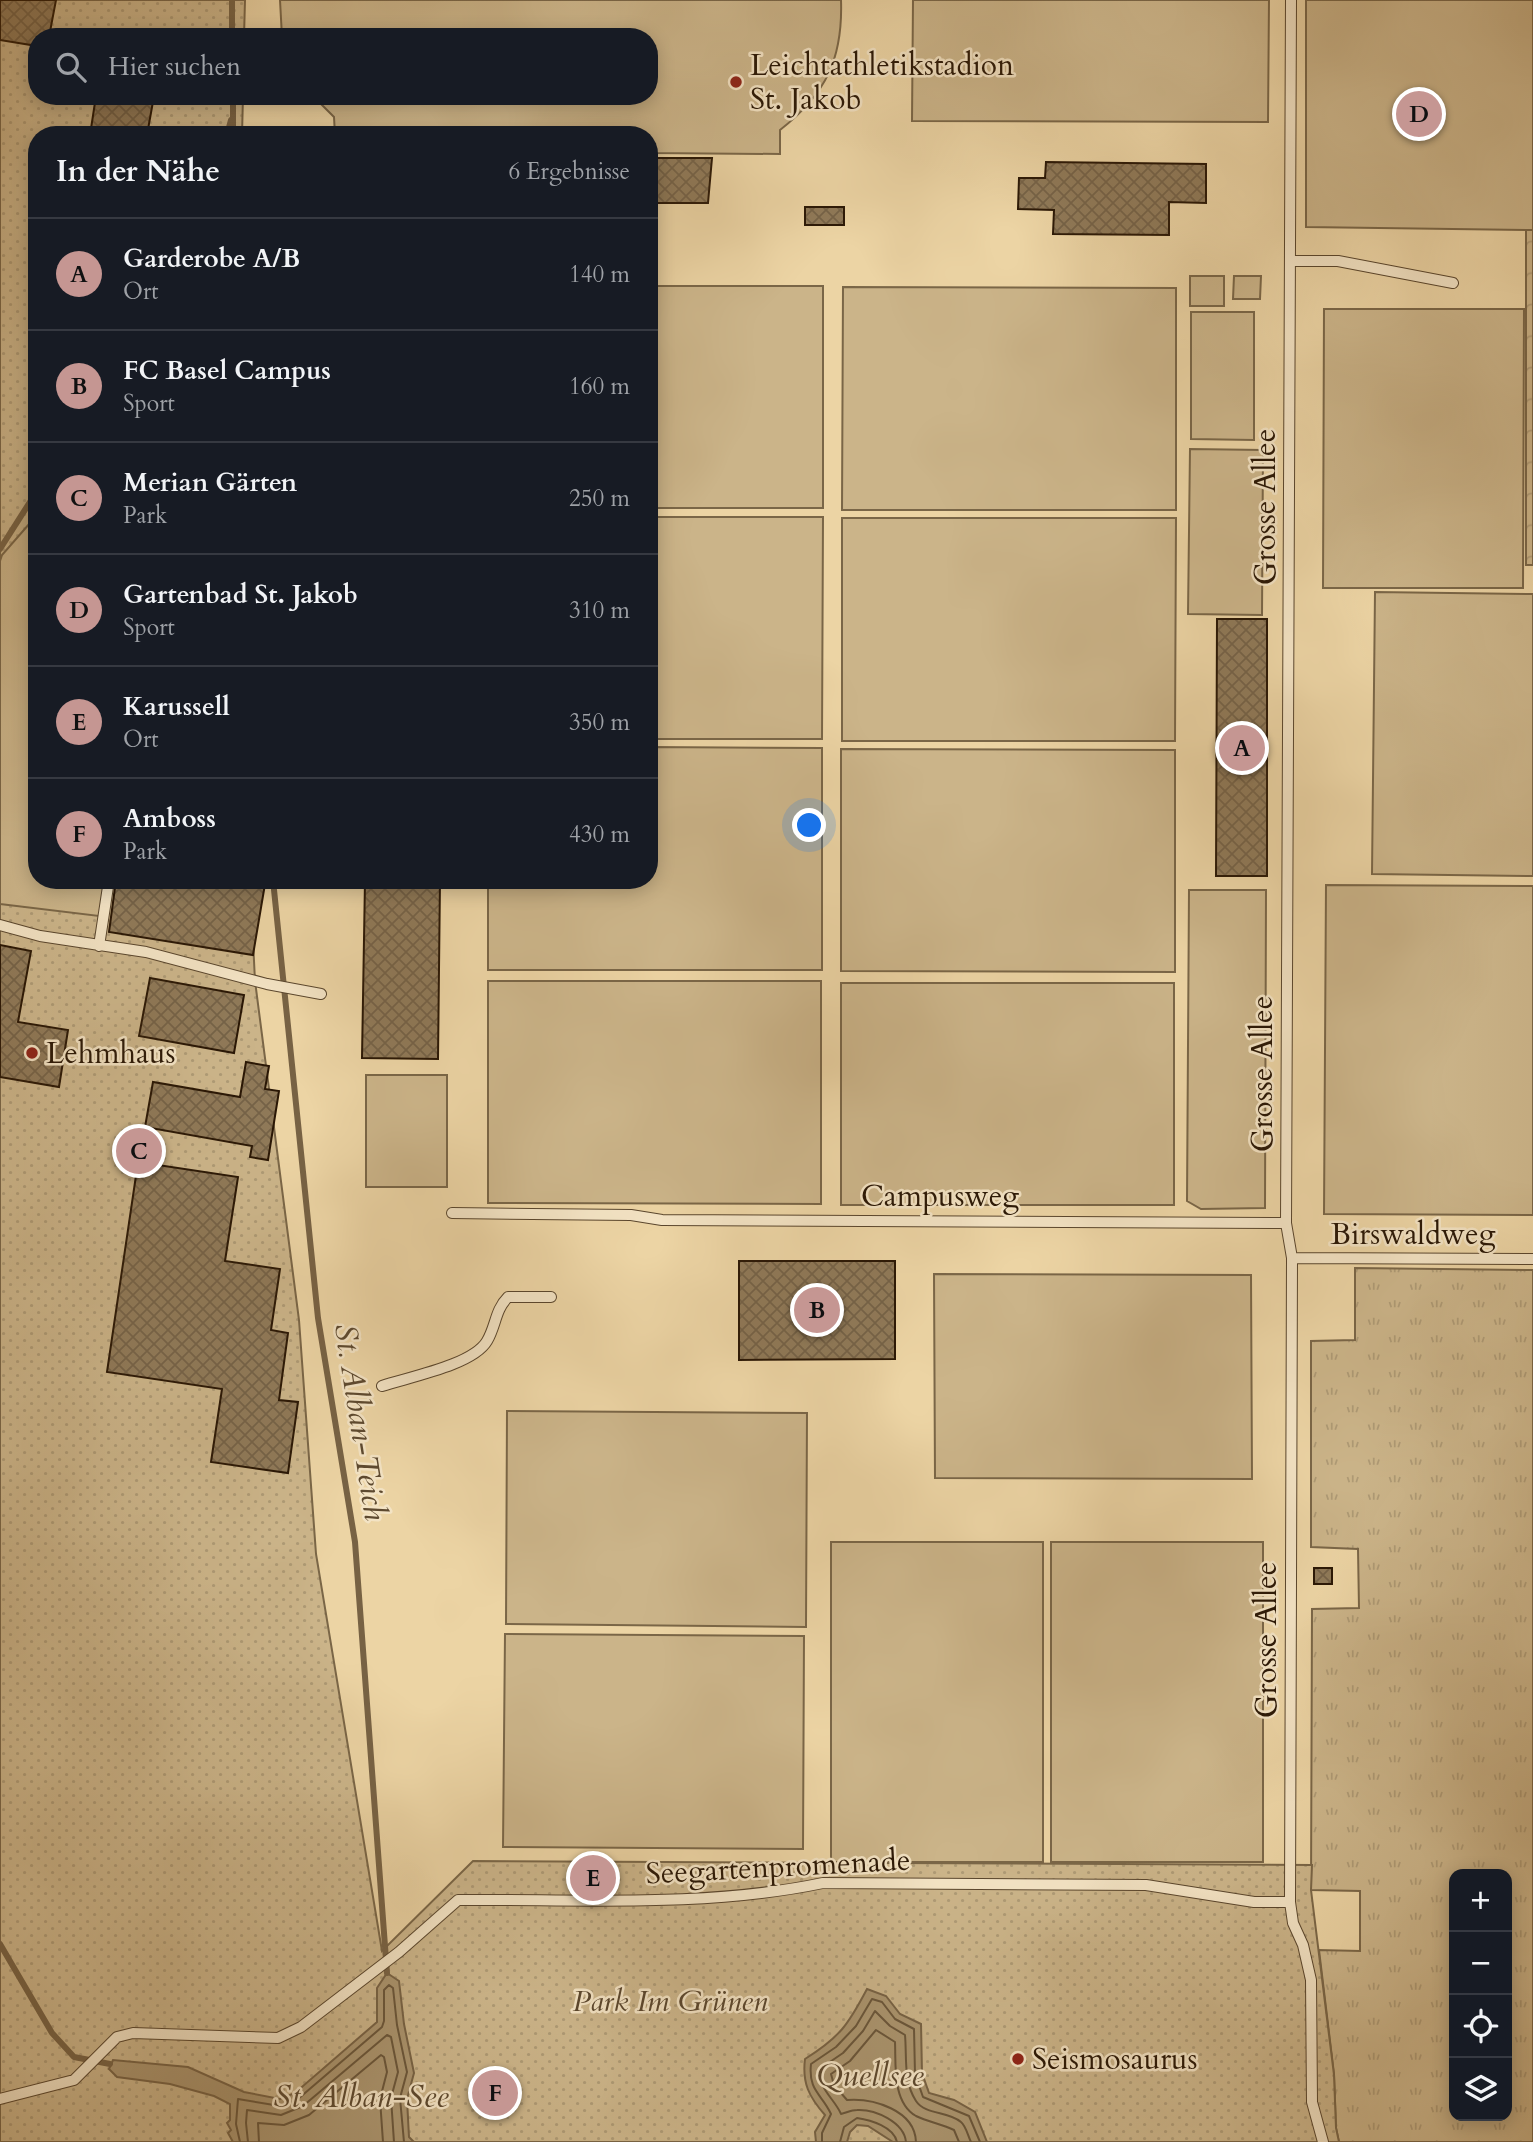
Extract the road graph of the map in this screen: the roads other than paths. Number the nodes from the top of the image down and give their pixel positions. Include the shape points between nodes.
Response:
1 (1291, 0) edge
2 (1290, 261) junction
3 (1453, 283) dead end
4 (108, 889) edge
5 (0, 925) edge
6 (99, 946) junction
7 (321, 994) dead end
8 (452, 1213) dead end
9 (1286, 1223) junction
10 (1292, 1258) junction
11 (1533, 1259) edge
12 (551, 1297) dead end
13 (382, 1386) dead end
14 (1290, 1902) junction
15 (0, 2099) edge
16 (1322, 2142) edge

1 - 2 lane, Grosse Allee
2 - 3 lane via 1338,261
2 - 9 lane, Grosse Allee
4 - 6 lane
5 - 6 lane
6 - 7 lane via 146,952
8 - 9 lane, Campusweg via 631,1214 662,1220
9 - 10 lane, Grosse Allee
10 - 11 lane, Birswaldweg
10 - 14 lane, Grosse Allee
12 - 13 lane via 508,1297 499,1306 487,1342 471,1357
14 - 15 lane, Seegartenpromenade via 1254,1902 1146,1885 836,1883 719,1898 458,1900 399,1952 300,2027 278,2038 132,2034 117,2038 74,2080
14 - 16 lane, Grosse Allee via 1311,1980 1312,2102

